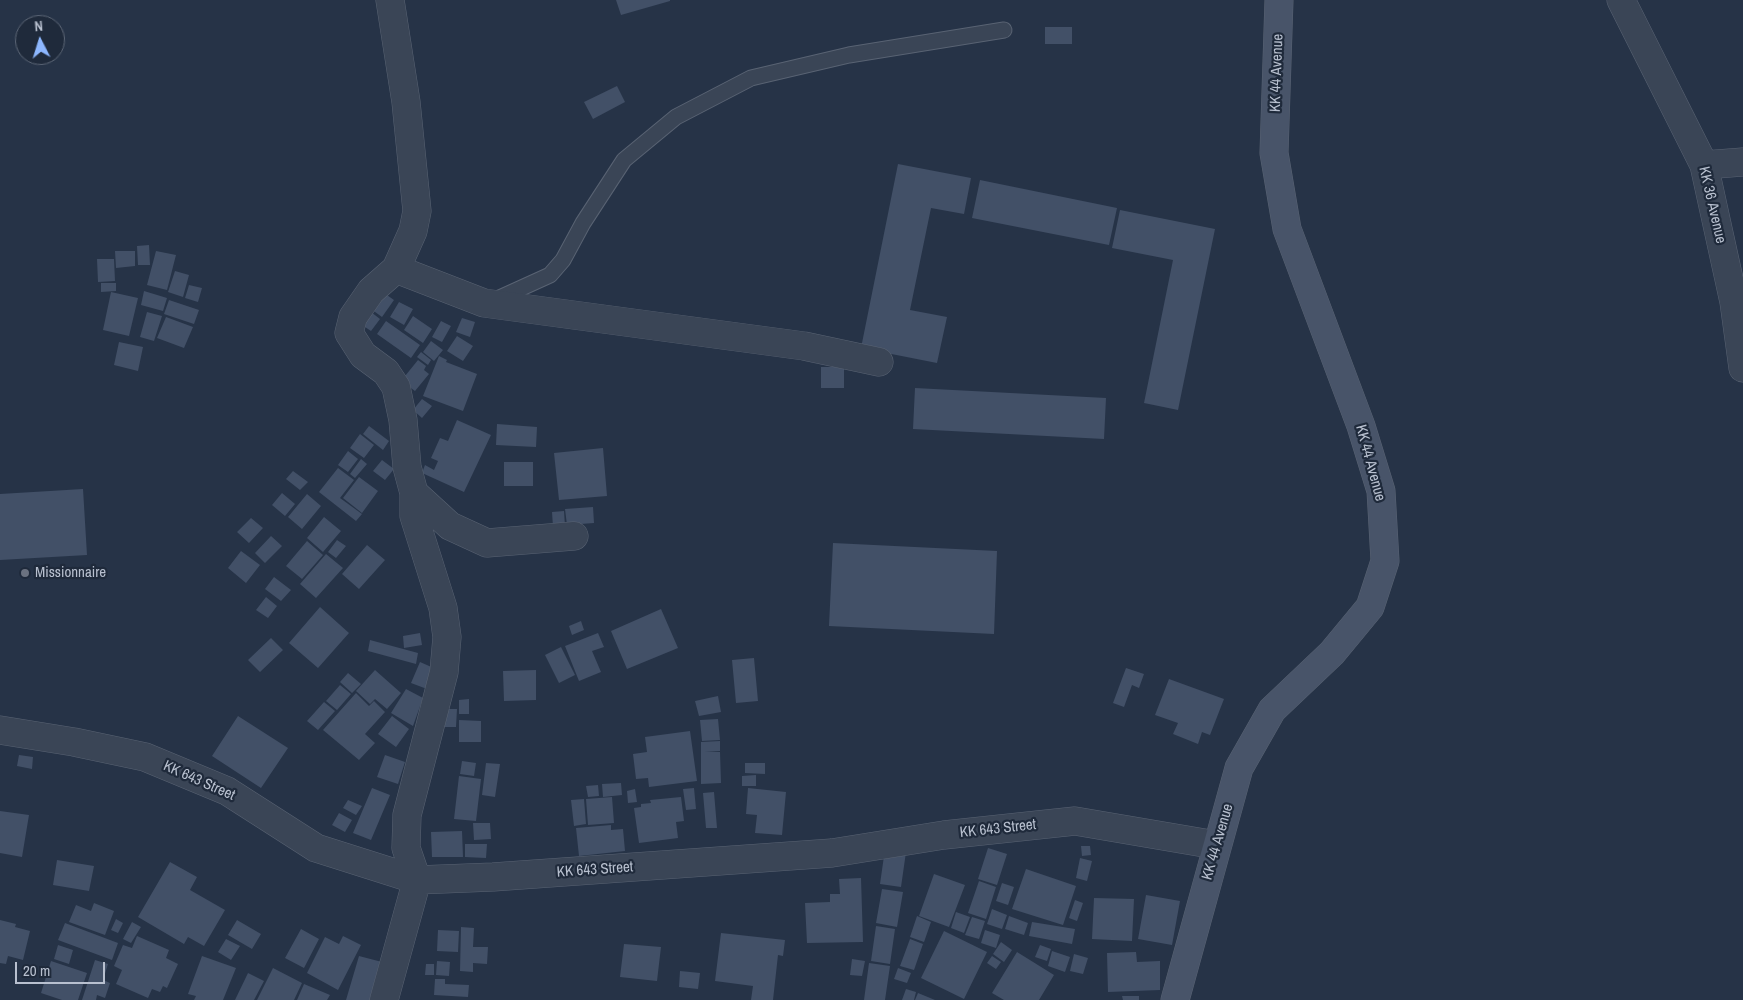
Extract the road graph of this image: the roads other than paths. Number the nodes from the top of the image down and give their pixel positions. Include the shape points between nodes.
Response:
1 (390, 0) edge
2 (1279, 0) edge
3 (1621, 0) edge
4 (1004, 30) dead end
5 (1743, 162) edge
6 (1704, 165) junction
7 (396, 269) junction
8 (484, 303) junction
9 (879, 362) dead end
10 (1743, 368) edge
11 (414, 493) junction
12 (574, 536) dead end
13 (0, 730) edge
14 (1216, 846) junction
15 (417, 880) junction
16 (384, 1000) edge
17 (1175, 1000) edge

1 - 7 street via 406,102 417,210 413,231
2 - 14 main road, KK 44 Avenue via 1274,153 1287,229 1361,426 1381,491 1385,561 1370,607 1332,653 1272,710 1239,768
3 - 6 street, KK 36 Avenue
4 - 8 lane via 849,55 751,78 684,113 624,160 550,276
5 - 6 street
6 - 10 street, KK 36 Avenue via 1734,302
7 - 8 street
7 - 11 street via 370,291 353,317 349,333 363,355 386,372 396,387 407,467
8 - 9 street via 804,346
11 - 12 street via 450,526 487,543
11 - 15 street via 414,516 443,608 447,637 444,672 407,815 406,848
13 - 15 street, KK 643 Street via 145,757 227,791 316,848
14 - 15 street, KK 643 Street via 1075,820 944,835 832,853 503,877
14 - 17 main road, KK 44 Avenue
15 - 16 street

